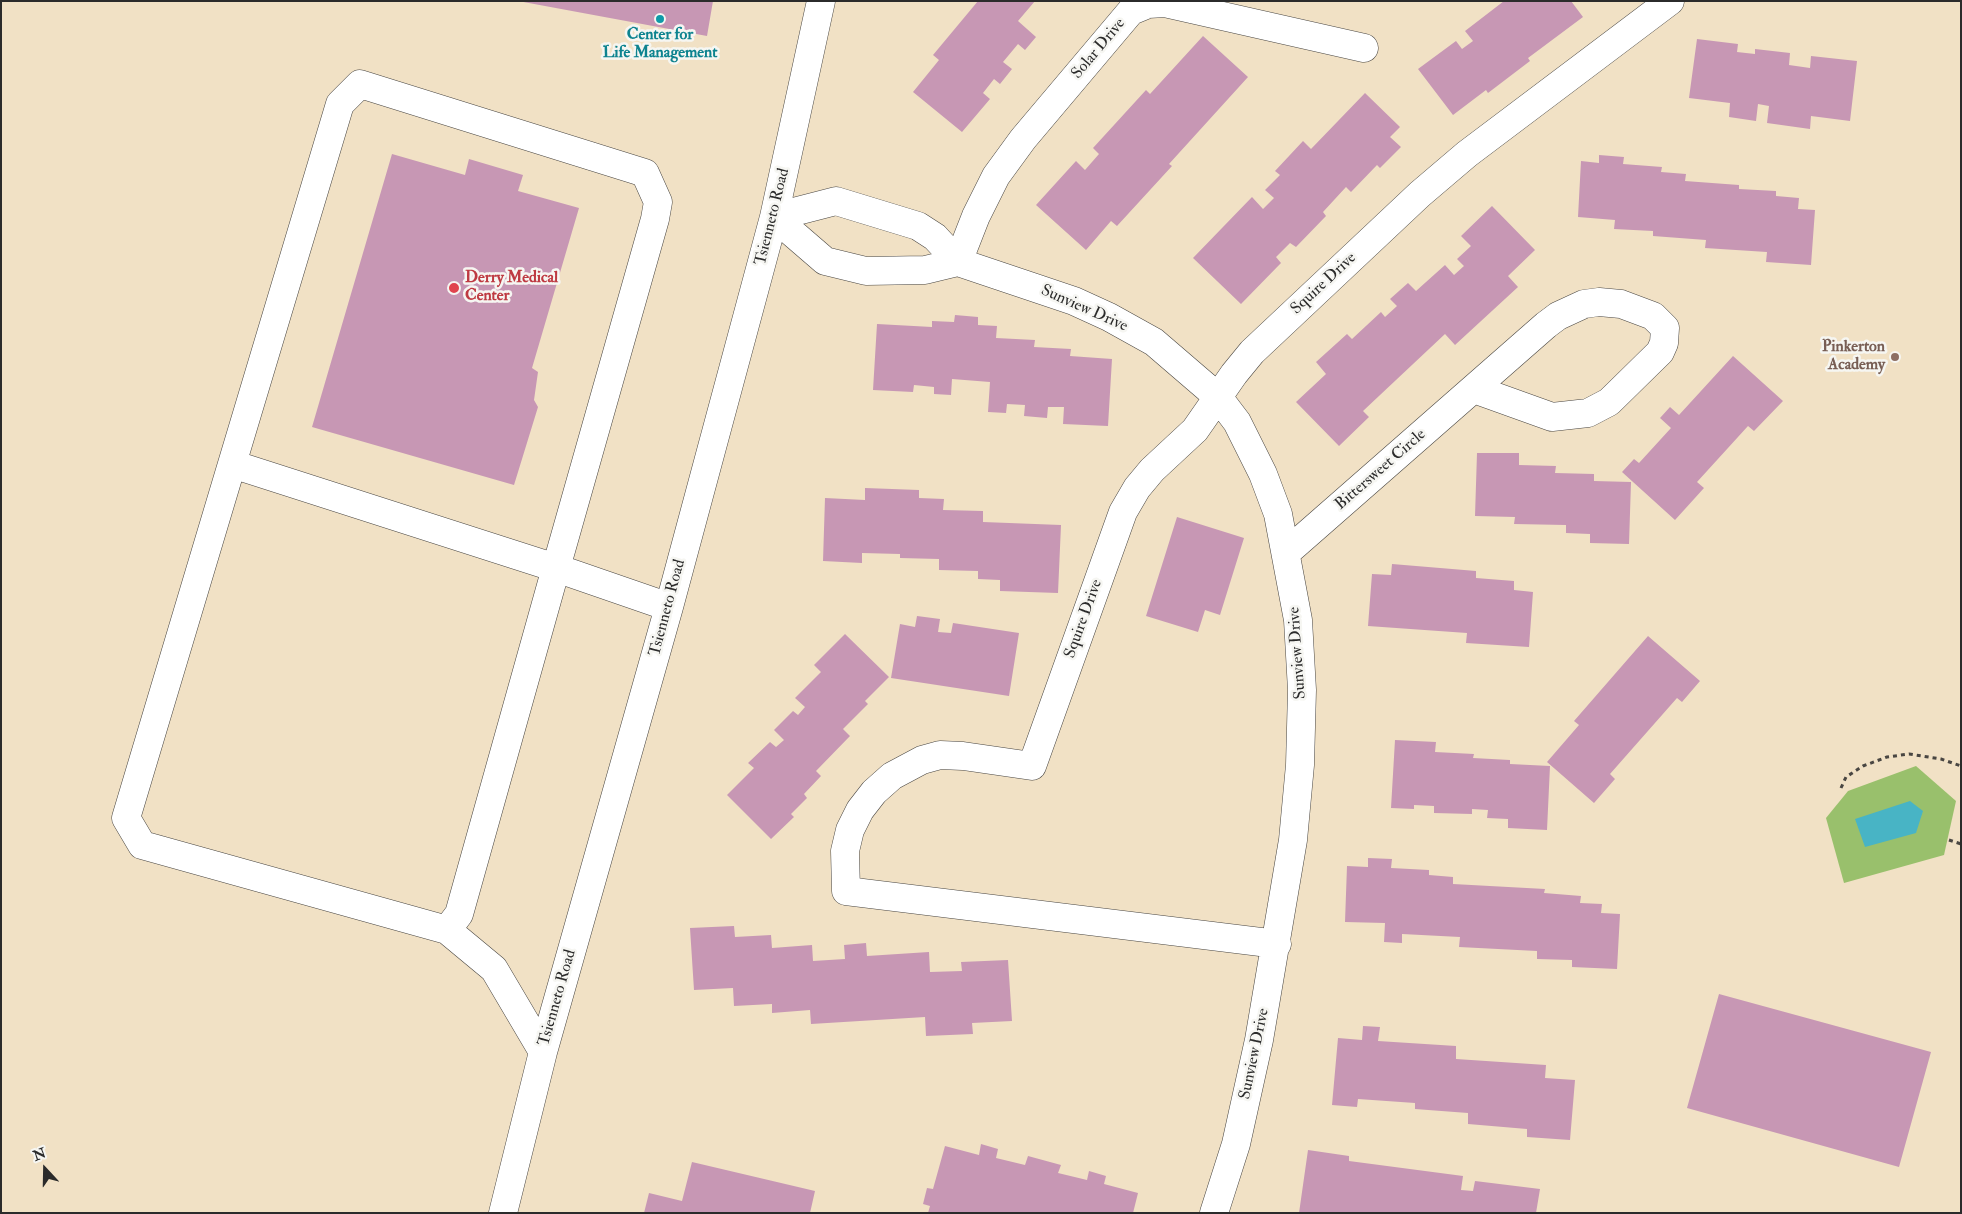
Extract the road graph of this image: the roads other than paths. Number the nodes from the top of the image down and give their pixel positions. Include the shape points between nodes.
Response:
1 (821, 1) edge
2 (1670, 1) edge
3 (1364, 48) dead end
4 (774, 217) junction
5 (958, 262) junction
6 (1474, 388) junction
7 (1218, 397) junction
8 (232, 464) junction
9 (1287, 552) junction
10 (556, 568) junction
11 (669, 607) junction
12 (447, 930) junction
13 (1277, 944) junction
14 (543, 1052) junction
15 (503, 1213) edge
16 (1214, 1213) edge

1 - 4 street, Tsienneto Road
2 - 7 street, Squire Drive via 1467,154 1420,194 1252,352
3 - 5 street, Solar Drive via 1165,3 1148,4 1131,11 1023,139 996,176
4 - 5 street via 825,261 866,271 925,270
4 - 5 street, Sunview Drive via 836,201 918,226 935,237
4 - 11 street, Tsienneto Road
5 - 7 street, Sunview Drive via 1074,301 1109,317 1154,342
6 - 6 street, Bittersweet Circle via 1552,417 1588,413 1609,402 1660,352 1665,328 1654,316 1634,307 1599,302 1584,304 1546,325
6 - 9 street, Bittersweet Circle
7 - 9 street, Sunview Drive via 1237,422 1263,474 1278,514
7 - 13 street, Squire Drive via 1195,430 1146,476 1123,512 1032,766 940,755 922,760 892,776 869,798 850,830 845,851 846,891
8 - 10 street
8 - 10 street via 340,104 360,84 645,173 658,202 656,219
8 - 12 street via 126,818 142,844
9 - 13 street, Sunview Drive via 1298,620 1301,746 1293,840
10 - 11 street
10 - 12 street via 459,914
11 - 14 street, Tsienneto Road
12 - 14 street via 494,969
13 - 16 street, Sunview Drive via 1236,1144
14 - 15 street, Tsienneto Road

